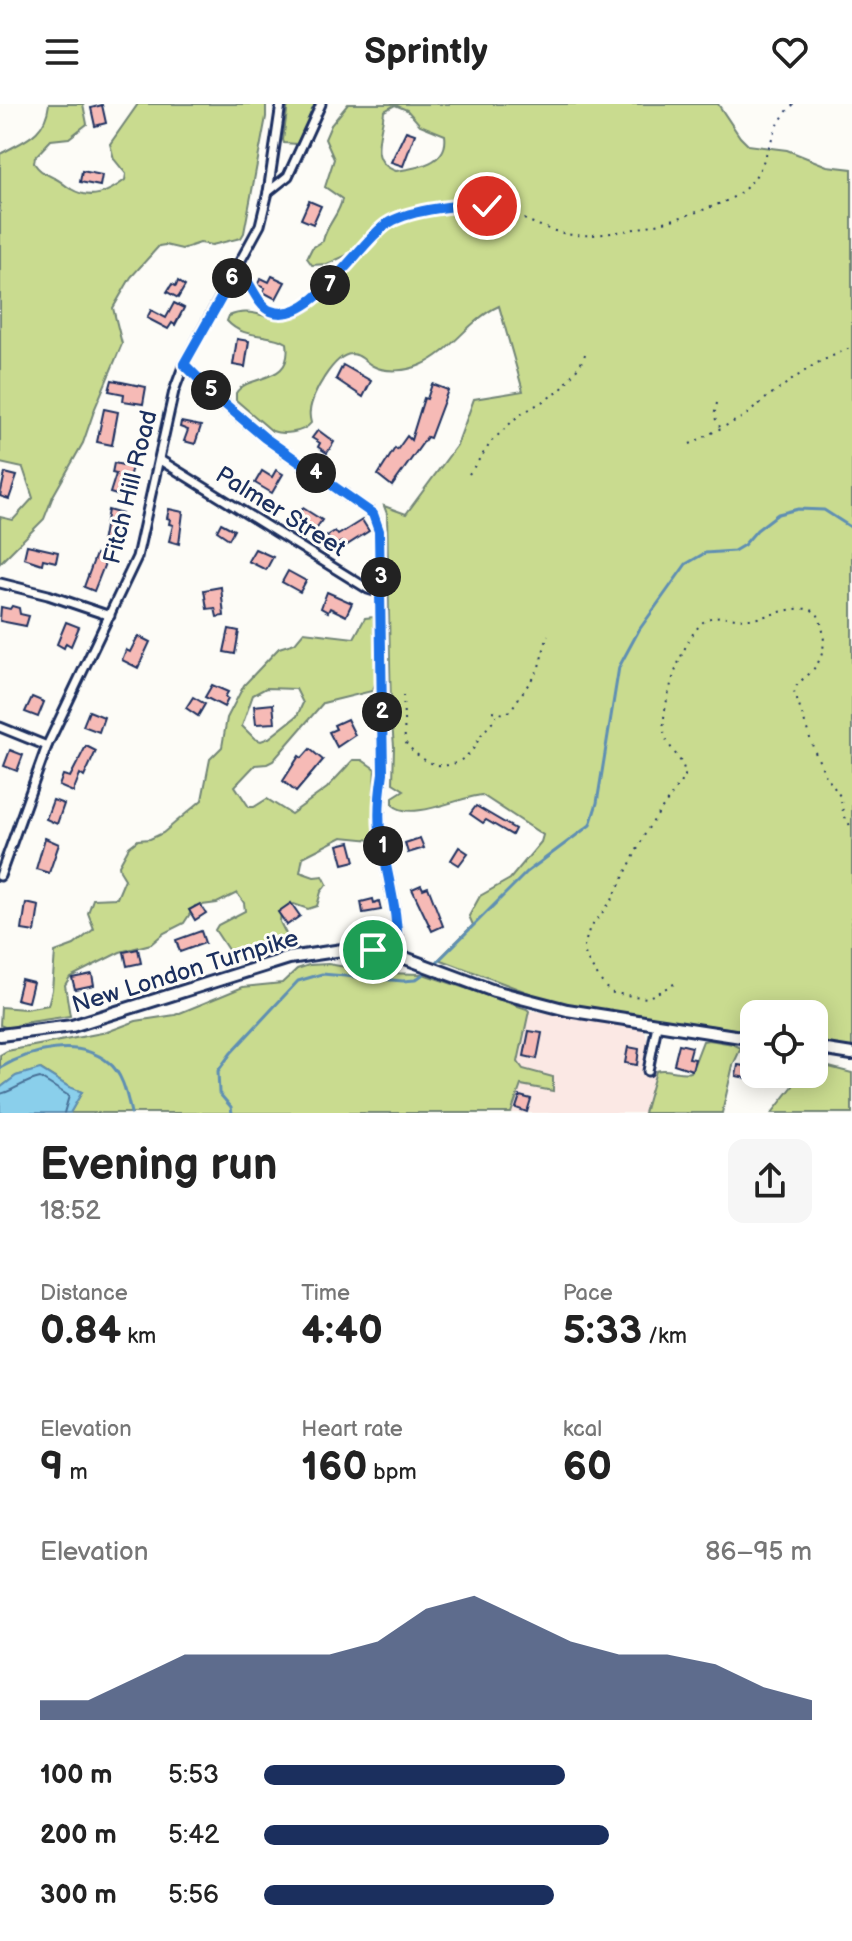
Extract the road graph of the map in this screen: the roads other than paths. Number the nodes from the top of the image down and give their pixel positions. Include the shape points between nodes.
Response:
1 (281, 104) edge
2 (321, 104) edge
3 (268, 192) junction
4 (184, 364) junction
5 (160, 460) junction
6 (0, 583) edge
7 (381, 593) junction
8 (110, 616) junction
9 (0, 727) edge
10 (47, 746) junction
11 (0, 875) edge
12 (397, 955) junction
13 (657, 1025) junction
14 (0, 1035) edge
15 (740, 1037) edge
16 (828, 1050) edge
17 (852, 1054) edge
18 (648, 1071) dead end

1 - 3 street, Fitch Hill Road
2 - 3 street via 288,176
3 - 4 street, Fitch Hill Road via 260,225
4 - 5 street, Fitch Hill Road
4 - 7 street via 265,438 373,514 379,531
5 - 7 street, Palmer Street
5 - 8 street, Fitch Hill Road via 137,557
6 - 8 street
7 - 12 street via 379,806 399,935
8 - 10 street, Fitch Hill Road
9 - 10 street
10 - 11 street, Fitch Hill Road
12 - 13 main road, New London Turnpike via 528,1001
12 - 14 main road, New London Turnpike via 349,949 300,956 72,1026
13 - 15 main road, New London Turnpike
13 - 18 street
16 - 17 main road

